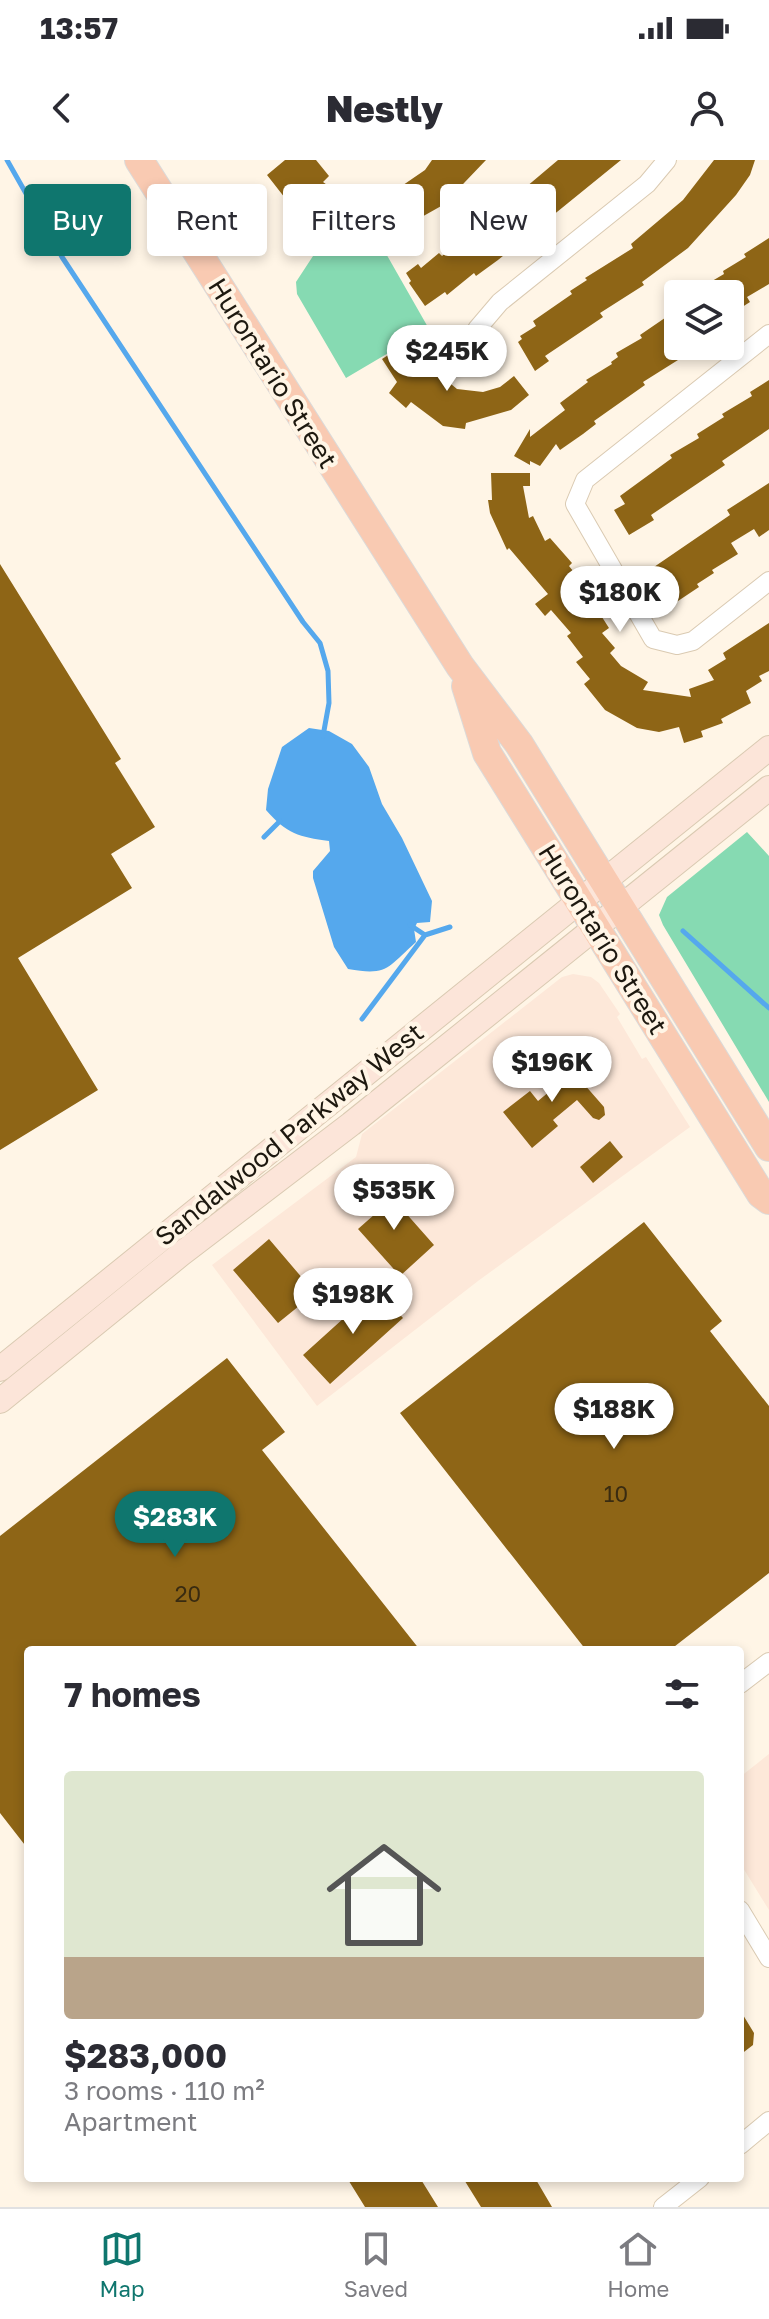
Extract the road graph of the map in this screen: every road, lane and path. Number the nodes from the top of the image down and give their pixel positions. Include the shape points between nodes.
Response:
1 (139, 160) edge
2 (667, 160) edge
3 (477, 329) dead end
4 (769, 334) edge
5 (769, 581) edge
6 (460, 666) junction
7 (769, 748) edge
8 (769, 788) edge
9 (603, 880) junction
10 (579, 900) junction
11 (620, 908) junction
12 (596, 928) junction
13 (769, 1147) edge
14 (769, 1200) edge
15 (0, 1369) edge
16 (0, 1401) edge
17 (769, 1662) edge
18 (744, 1681) edge
19 (744, 1917) edge
20 (769, 1958) edge
21 (769, 2121) edge
22 (744, 2142) edge
23 (695, 2182) edge
24 (663, 2207) edge

1 - 6 main road, Hurontario Street
2 - 3 street via 647,184 500,302
4 - 5 street via 585,480 575,504 653,639 677,645 693,641
6 - 9 main road, Hurontario Street via 519,744
6 - 10 main road, Hurontario Street via 487,753
7 - 9 main road, Sandalwood Parkway West
8 - 11 main road, Sandalwood Parkway West
9 - 10 main road, Sandalwood Parkway West
9 - 11 main road, Hurontario Street
10 - 12 main road, Hurontario Street
10 - 15 main road, Sandalwood Parkway West
11 - 12 main road, Sandalwood Parkway West
11 - 13 main road, Hurontario Street
12 - 14 main road, Hurontario Street
12 - 16 main road, Sandalwood Parkway West
17 - 18 street
19 - 20 street
21 - 22 street
23 - 24 street

